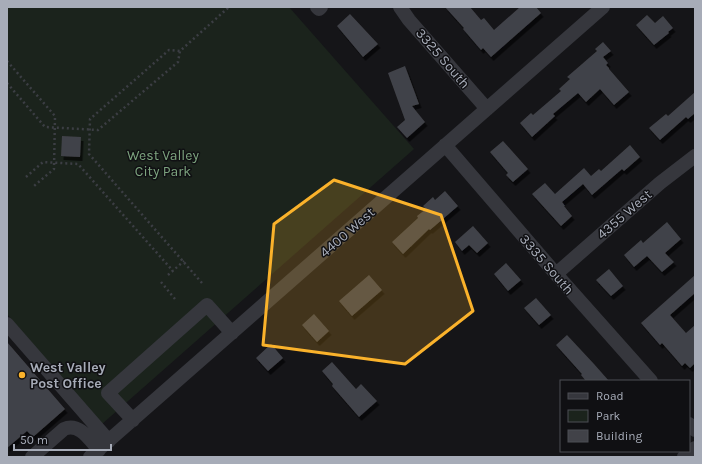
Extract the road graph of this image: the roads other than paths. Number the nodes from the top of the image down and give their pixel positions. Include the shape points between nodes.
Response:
1 (317, 7) edge
2 (321, 7) edge
3 (400, 7) edge
4 (603, 7) edge
5 (487, 108) junction
6 (445, 145) junction
7 (695, 156) edge
8 (556, 274) junction
9 (7, 324) edge
10 (232, 333) junction
11 (650, 380) edge
12 (133, 420) junction
13 (695, 448) edge
14 (99, 449) edge
15 (32, 457) edge
16 (684, 457) edge

1 - 2 street
3 - 5 street, 3325 South
4 - 5 street, 4400 West
5 - 6 street, 4400 West
6 - 8 street, 3335 South
6 - 10 street, 4400 West
7 - 8 street, 4355 West via 660,183
8 - 11 street, 3335 South
9 - 14 street
10 - 12 street, 4400 West
10 - 12 street via 207,305 108,393
12 - 14 street, 4400 West
13 - 16 street
14 - 15 street via 78,429 68,428

